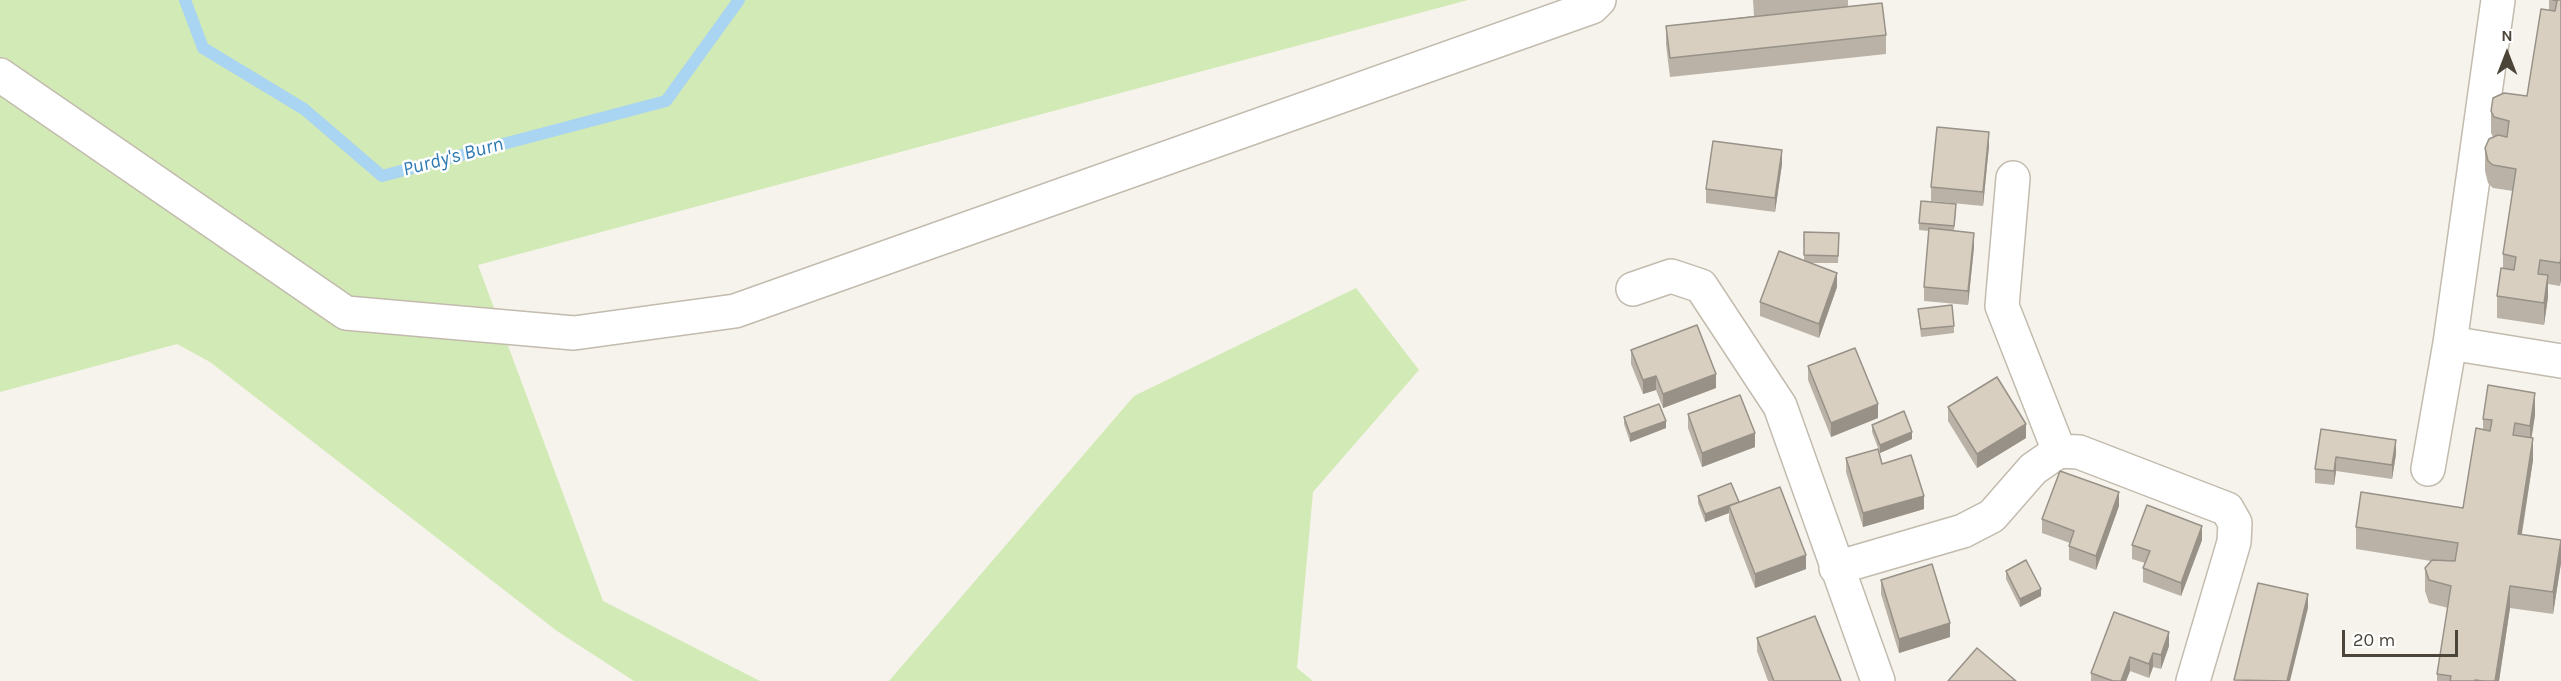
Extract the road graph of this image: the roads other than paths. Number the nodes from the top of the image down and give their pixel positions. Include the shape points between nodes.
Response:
1 (1599, 0) edge
2 (2498, 0) edge
3 (0, 75) edge
4 (2013, 178) dead end
5 (1633, 289) dead end
6 (2450, 343) junction
7 (2561, 361) edge
8 (2059, 451) junction
9 (2428, 469) dead end
10 (1836, 568) junction
11 (1878, 681) edge
12 (2193, 681) edge

1 - 3 street via 1592,8 735,311 574,333 346,313
2 - 6 street
4 - 8 street via 2002,306
5 - 10 street via 1671,276 1701,286 1780,406
6 - 7 street
6 - 9 street
8 - 10 street via 2033,469 1992,516 1963,531
8 - 12 street via 2079,452 2227,509 2235,523 2234,542
10 - 11 street

